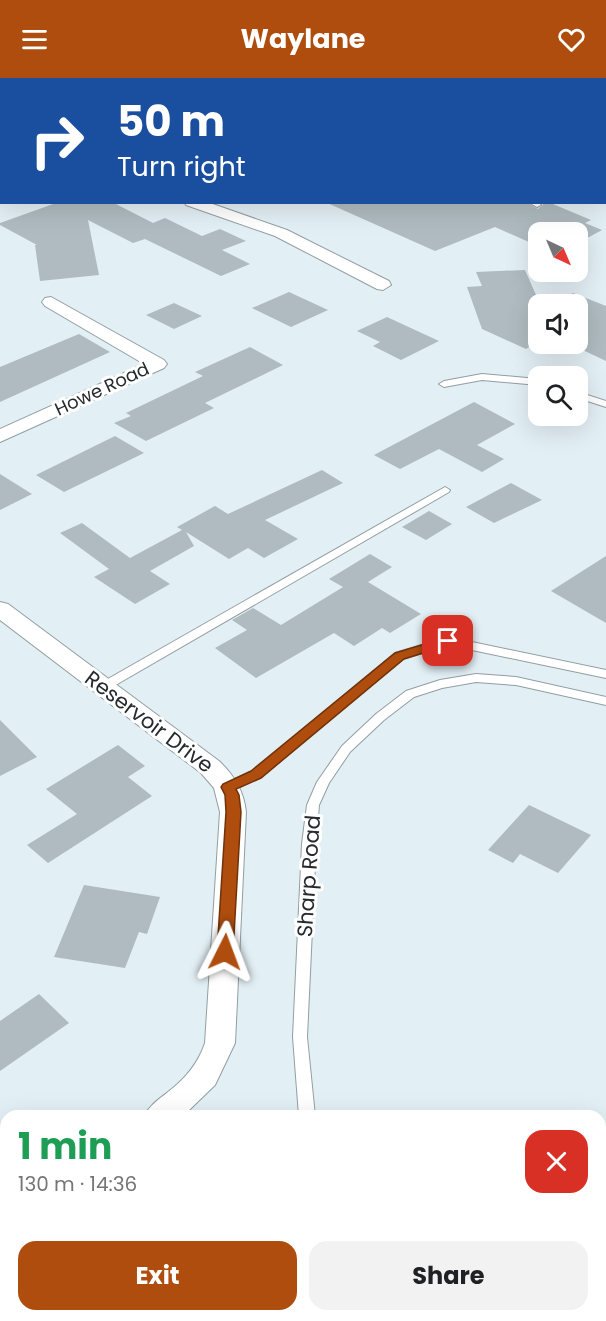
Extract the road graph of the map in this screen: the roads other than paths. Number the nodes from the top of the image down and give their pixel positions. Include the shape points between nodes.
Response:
1 (196, 204) edge
2 (383, 285) dead end
3 (51, 302) dead end
4 (528, 381) edge
5 (444, 384) dead end
6 (588, 398) edge
7 (606, 404) edge
8 (0, 436) edge
9 (445, 490) dead end
10 (0, 609) edge
11 (606, 674) edge
12 (103, 687) junction
13 (606, 701) edge
14 (228, 787) junction
15 (176, 1110) edge
16 (306, 1110) edge

1 - 2 street via 281,233
3 - 8 street, Howe Road via 158,364
4 - 5 lane via 482,377
6 - 7 lane
9 - 12 lane
10 - 12 street, Reservoir Drive
11 - 14 lane via 448,641 399,656 256,775
12 - 14 street, Reservoir Drive via 210,767
13 - 16 lane, Sharp Road via 516,681 476,678 440,684 410,694 346,749 313,805 300,1037
14 - 15 street, Reservoir Drive via 233,812 220,1043 215,1063

